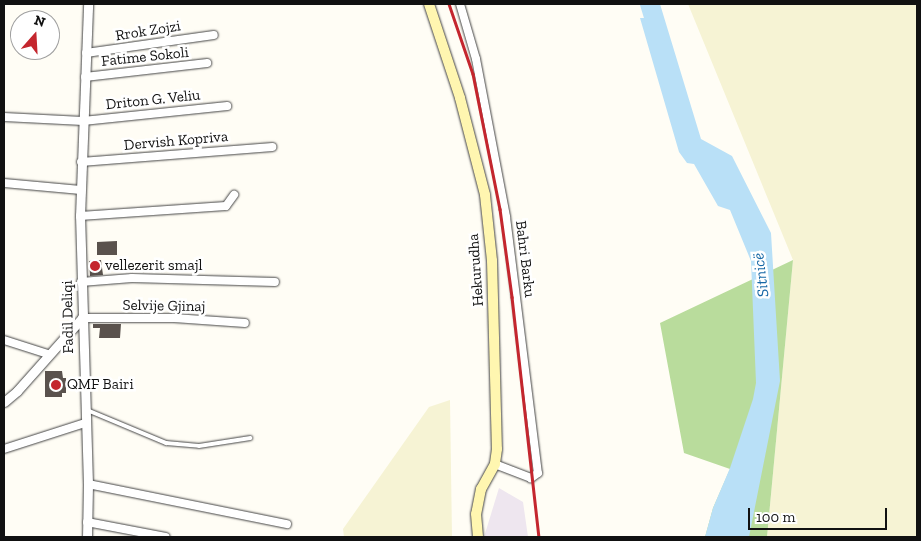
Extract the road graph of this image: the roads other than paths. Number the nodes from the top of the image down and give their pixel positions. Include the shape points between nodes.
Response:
1 (89, 4) edge
2 (429, 4) edge
3 (460, 4) edge
4 (214, 35) dead end
5 (86, 53) junction
6 (207, 63) dead end
7 (85, 77) junction
8 (227, 106) dead end
9 (4, 117) edge
10 (83, 121) junction
11 (272, 147) dead end
12 (81, 162) junction
13 (4, 183) edge
14 (81, 190) junction
15 (234, 195) dead end
16 (80, 216) junction
17 (81, 282) junction
18 (275, 282) dead end
19 (82, 318) junction
20 (245, 323) dead end
21 (4, 340) edge
22 (48, 354) junction
23 (4, 402) edge
24 (85, 410) junction
25 (85, 423) junction
26 (250, 438) dead end
27 (4, 449) edge
28 (495, 464) junction
29 (88, 484) junction
30 (87, 522) junction
31 (287, 524) dead end
32 (87, 537) edge
33 (166, 537) edge
34 (478, 537) edge

1 - 5 street, Fadil Deliqi
2 - 28 main road, Hekurudha via 460,98 485,195 492,271 498,428
3 - 28 street, Bahri Barku via 476,59 506,217 538,473 531,478
4 - 5 street, Rrok Zojzi
5 - 7 street, Fadil Deliqi
6 - 7 street, Fatime Sokoli
7 - 10 street, Fadil Deliqi
8 - 10 street, Driton G. Veliu
9 - 10 street
10 - 12 street, Fadil Deliqi
11 - 12 street, Dervish Kopriva
12 - 14 street, Fadil Deliqi
13 - 14 street
14 - 16 street, Fadil Deliqi
15 - 16 street via 226,206
16 - 17 street, Fadil Deliqi
17 - 18 street via 141,278
17 - 19 street, Fadil Deliqi
19 - 20 street, Selvije Gjinaj via 174,318
19 - 22 street
19 - 24 street, Fadil Deliqi
21 - 22 street
22 - 23 street
24 - 25 street, Fadil Deliqi
24 - 26 lane via 166,443 198,446
25 - 27 street
25 - 29 street, Fadil Deliqi
28 - 34 main road, Hekurudha via 481,489 476,514
29 - 30 street, Fadil Deliqi
29 - 31 street
30 - 32 street, Fadil Deliqi
30 - 33 street

